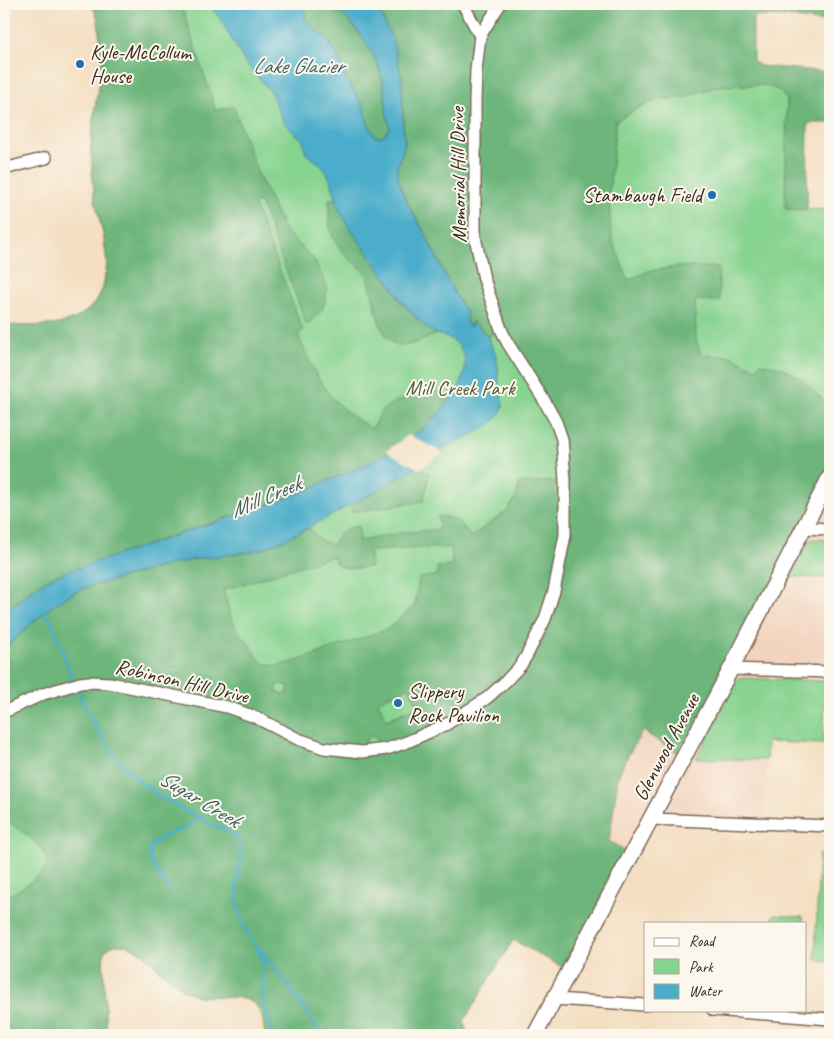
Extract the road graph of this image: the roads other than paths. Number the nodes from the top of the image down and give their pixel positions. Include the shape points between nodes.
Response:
1 (463, 4) edge
2 (500, 4) edge
3 (480, 36) junction
4 (46, 158) dead end
5 (4, 169) edge
6 (830, 477) edge
7 (565, 481) joint
8 (804, 528) junction
9 (830, 529) edge
10 (731, 669) junction
11 (830, 672) edge
12 (4, 712) edge
13 (651, 819) junction
14 (830, 826) edge
15 (555, 999) junction
16 (644, 1005) edge
17 (739, 1012) edge
18 (830, 1019) edge
19 (535, 1035) edge

1 - 3 street
2 - 3 street, Memorial Hill Drive
3 - 7 street, Memorial Hill Drive via 475,101 475,237 479,258 504,336 556,422 562,439
4 - 5 street
6 - 8 main road, Glenwood Avenue
7 - 12 street, Robinson Hill Drive via 564,536 554,591 545,619 521,665 487,698 447,724 407,742 372,752 324,748 227,707 110,683 90,682 65,687
8 - 9 street
8 - 10 main road, Glenwood Avenue
10 - 11 street
10 - 13 main road, Glenwood Avenue
13 - 14 street
13 - 15 main road, Glenwood Avenue
15 - 16 street
15 - 19 main road, Glenwood Avenue
17 - 18 street

